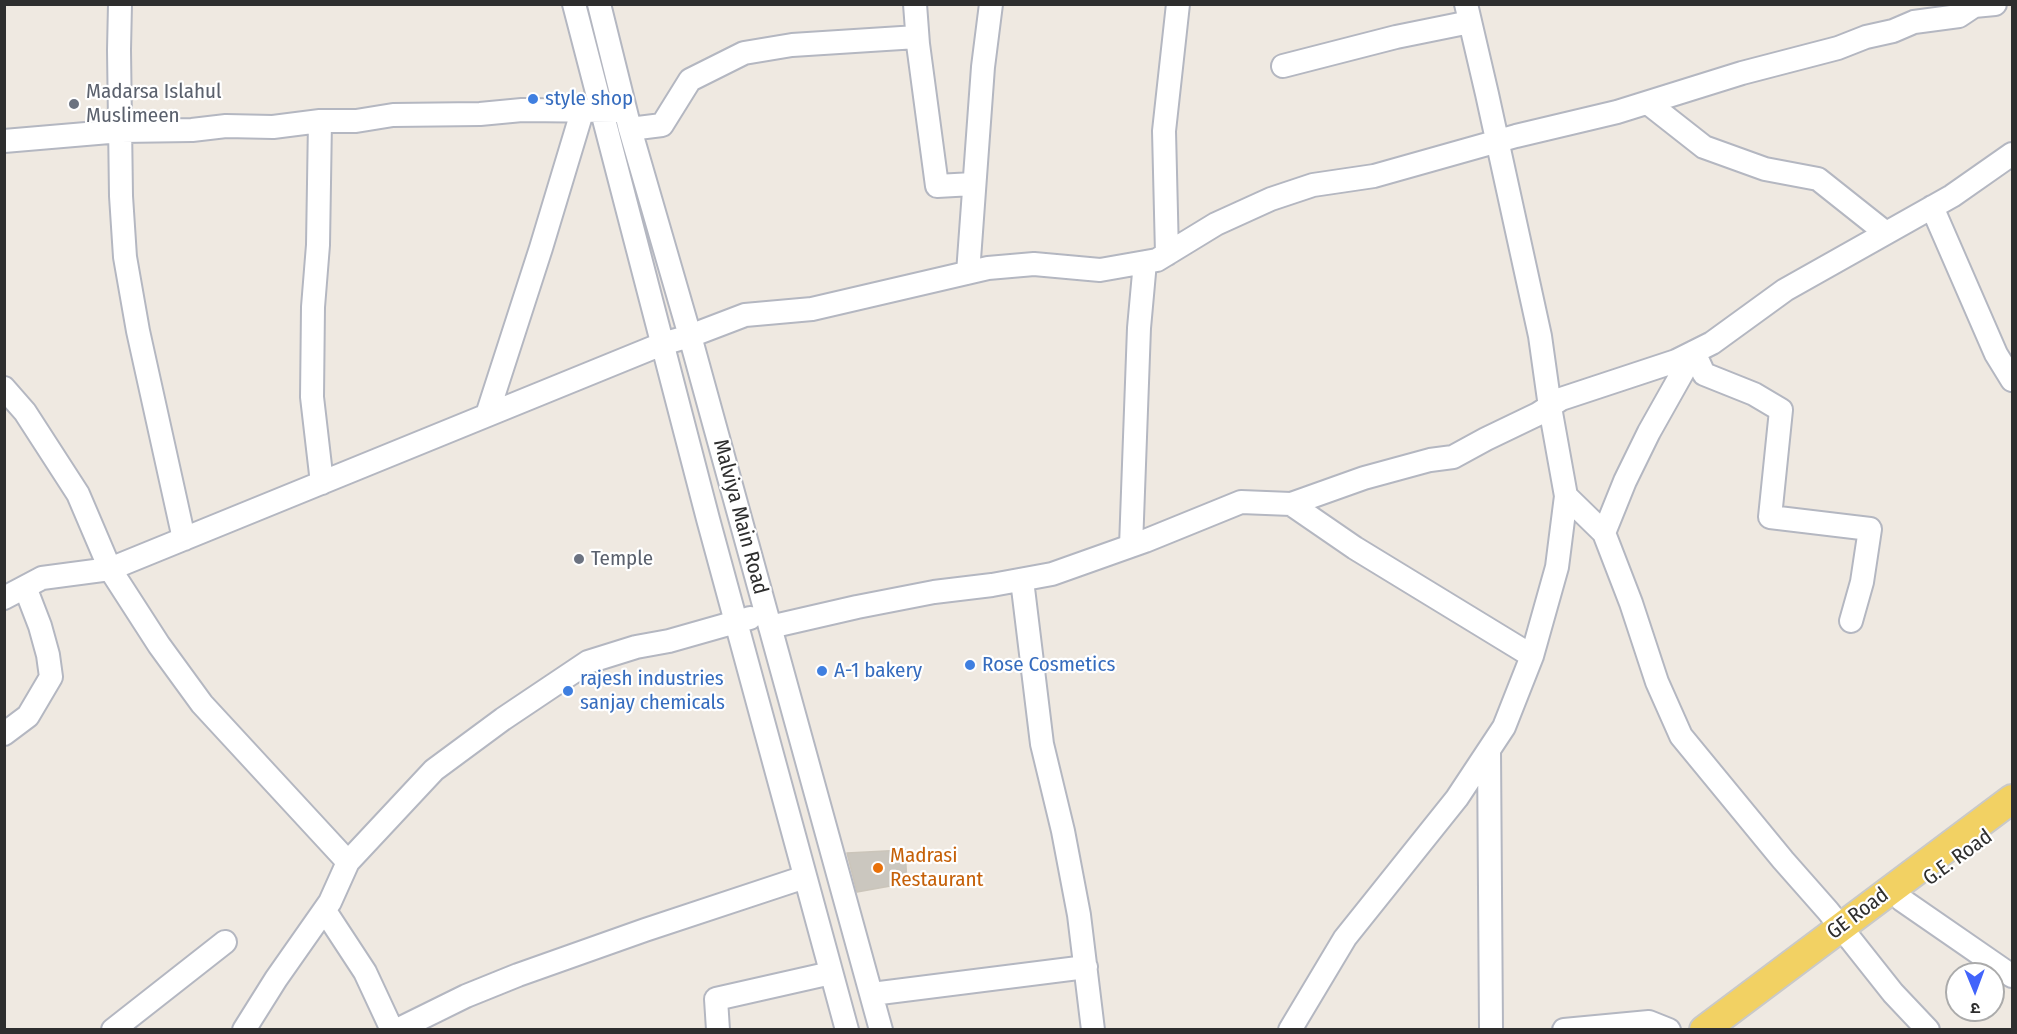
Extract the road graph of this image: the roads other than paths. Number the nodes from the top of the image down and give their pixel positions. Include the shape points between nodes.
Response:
1 (120, 4) edge
2 (574, 4) edge
3 (599, 4) edge
4 (915, 4) edge
5 (991, 4) edge
6 (1178, 4) edge
7 (1995, 4) edge
8 (1468, 13) edge
9 (917, 37) junction
10 (1283, 66) dead end
11 (1648, 102) junction
12 (591, 112) junction
13 (628, 120) junction
14 (320, 121) junction
15 (121, 131) junction
16 (4, 141) edge
17 (1497, 141) junction
18 (2013, 154) edge
19 (973, 184) junction
20 (1932, 207) junction
21 (1886, 233) junction
22 (1167, 254) junction
23 (1145, 262) junction
24 (968, 273) junction
25 (690, 336) junction
26 (662, 344) junction
27 (1694, 352) junction
28 (2013, 380) edge
29 (4, 387) edge
30 (1550, 407) junction
31 (487, 415) junction
32 (322, 483) junction
33 (1566, 496) junction
34 (1291, 504) junction
35 (1604, 533) junction
36 (184, 539) junction
37 (1131, 546) junction
38 (110, 569) junction
39 (1022, 579) junction
40 (25, 587) junction
41 (4, 598) edge
42 (768, 619) junction
43 (1851, 621) dead end
44 (736, 623) junction
45 (1532, 657) junction
46 (4, 734) edge
47 (1489, 750) junction
48 (2013, 799) edge
49 (2013, 819) edge
50 (348, 862) junction
51 (805, 877) junction
52 (1902, 900) junction
53 (325, 911) junction
54 (1844, 933) junction
55 (225, 942) dead end
56 (1086, 967) junction
57 (831, 973) junction
58 (2013, 976) edge
59 (872, 994) junction
60 (113, 1029) edge
61 (244, 1029) edge
62 (392, 1029) edge
63 (397, 1029) edge
64 (718, 1029) edge
65 (848, 1029) edge
66 (881, 1029) edge
67 (1094, 1029) edge
68 (1290, 1029) edge
69 (1491, 1029) edge
70 (1564, 1029) edge
71 (1669, 1029) edge
72 (1704, 1029) edge
73 (1732, 1029) edge
74 (1928, 1029) edge

1 - 15 street
2 - 12 street, Malviya Main Road
3 - 13 street, Malviya Main Road
4 - 9 street
5 - 19 street
6 - 22 street via 1164,131
7 - 11 street via 1974,6 1959,16 1914,22 1838,48
8 - 10 street via 1396,37
8 - 17 street
9 - 13 street via 744,52 690,80 662,124
9 - 19 street via 937,186
11 - 17 street
11 - 21 street via 1704,147 1765,169 1818,178
12 - 13 street
12 - 14 street via 522,110
12 - 26 street, Malviya Main Road
12 - 31 street via 541,248
13 - 25 street, Malviya Main Road
14 - 15 street via 273,127
14 - 32 street via 312,397
15 - 16 street
15 - 36 street via 125,257
17 - 22 street via 1374,176 1313,185 1216,224
17 - 30 street via 1540,336
18 - 20 street
19 - 24 street
20 - 21 street
20 - 28 street via 1996,354
21 - 27 street via 1785,290
22 - 23 street
23 - 24 street via 1100,270 1034,264
23 - 37 street
24 - 25 street via 812,309 745,315
25 - 26 street
25 - 42 street, Malviya Main Road
26 - 31 street
26 - 44 street, Malviya Main Road
27 - 30 street via 1561,399
27 - 35 street via 1648,432
27 - 43 street via 1704,374 1754,394 1781,410 1770,517 1870,529
29 - 38 street via 25,412 78,494
30 - 33 street
30 - 34 street via 1452,457 1364,478
31 - 32 street
32 - 36 street
33 - 35 street
33 - 45 street via 1557,567
34 - 37 street via 1241,502
34 - 45 street
35 - 54 street via 1681,736
36 - 38 street
37 - 39 street via 1053,574
38 - 40 street via 42,578
38 - 50 street via 202,704
39 - 42 street
39 - 56 street via 1042,744 1064,831
40 - 41 street
40 - 46 street via 48,655 51,677 28,716
42 - 44 street
42 - 59 street, Malviya Main Road
44 - 50 street via 588,662 434,770
44 - 51 street, Malviya Main Road
45 - 47 street via 1504,727
47 - 68 street via 1457,798 1345,938
47 - 69 street
48 - 54 main road, GE Road
49 - 52 main road, G.E. Road
50 - 53 street
51 - 57 street, Malviya Main Road
51 - 63 street via 518,975
52 - 54 main road, G.E. Road
52 - 58 street
53 - 61 street
53 - 62 street via 365,972
54 - 72 main road, GE Road
54 - 73 main road, G.E. Road
54 - 74 street
55 - 60 street
56 - 59 street
56 - 67 street
57 - 64 street via 716,999
57 - 65 street, Malviya Main Road
59 - 66 street, Malviya Main Road
70 - 71 street via 1649,1022

